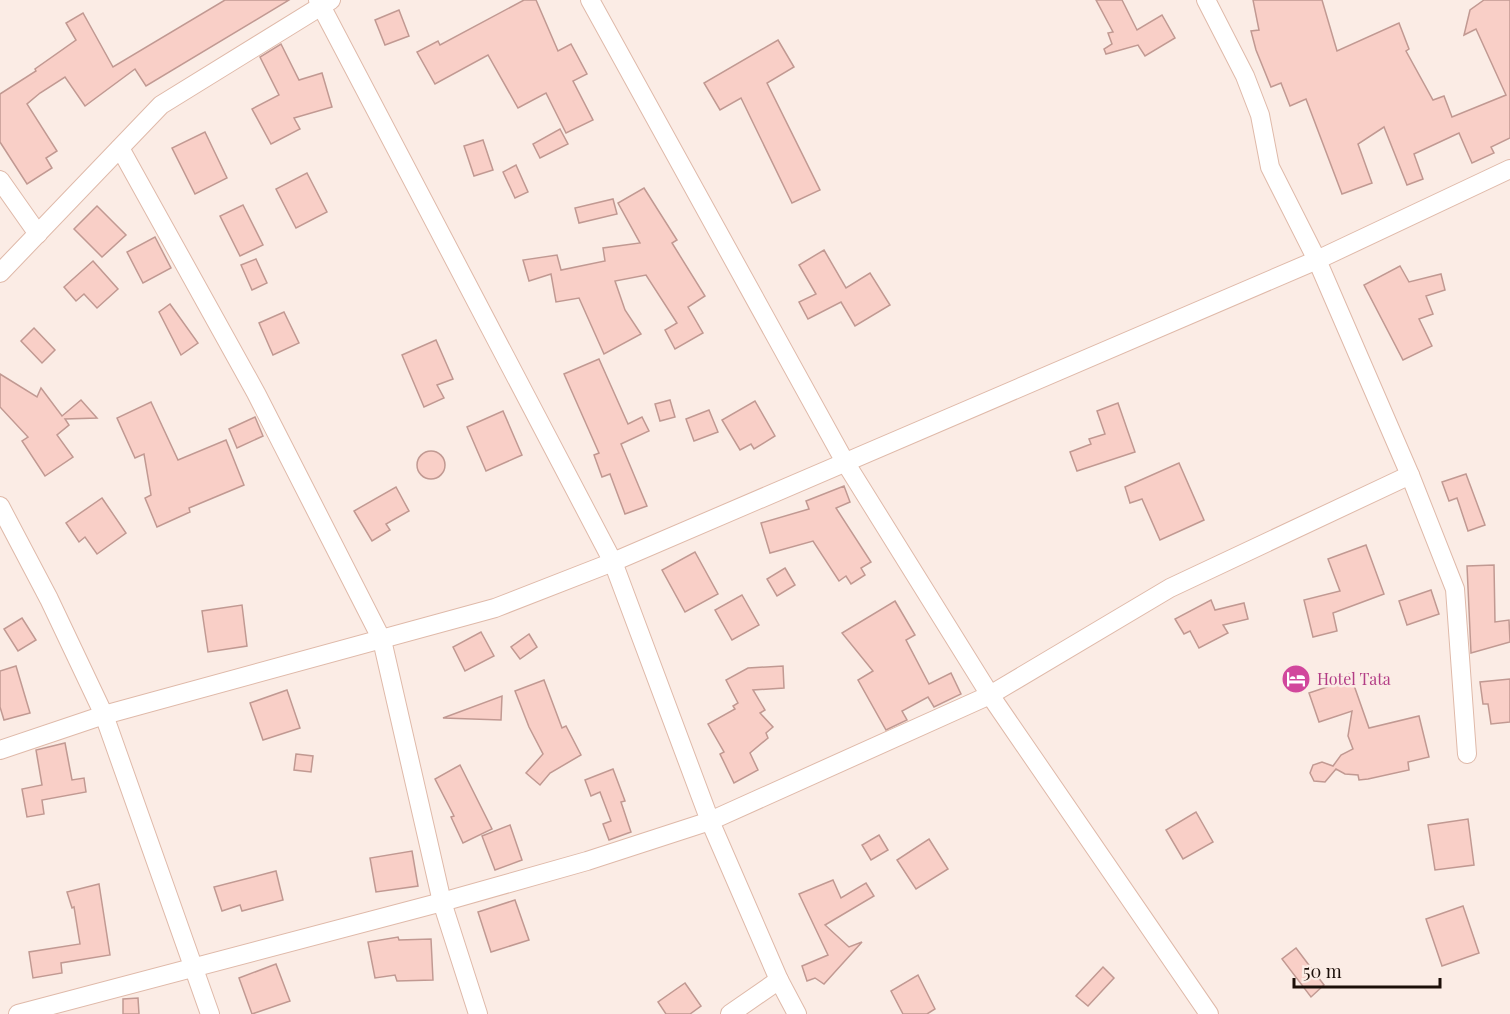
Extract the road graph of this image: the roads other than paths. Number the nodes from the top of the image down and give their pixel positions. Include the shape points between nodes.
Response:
1 (590, 0) edge
2 (1206, 0) edge
3 (324, 1) edge
4 (120, 148) junction
5 (1510, 169) edge
6 (0, 180) edge
7 (38, 234) junction
8 (1317, 260) junction
9 (0, 273) edge
10 (845, 462) junction
11 (1410, 475) junction
12 (0, 506) edge
13 (613, 562) junction
14 (382, 640) junction
15 (990, 695) junction
16 (104, 715) junction
17 (0, 750) edge
18 (1467, 754) dead end
19 (710, 821) junction
20 (442, 902) junction
21 (192, 968) junction
22 (779, 981) junction
23 (18, 1014) edge
24 (210, 1014) edge
25 (477, 1014) edge
26 (730, 1014) edge
27 (797, 1014) edge
28 (1209, 1014) edge

1 - 10 street
2 - 8 street via 1245,76 1270,167
3 - 4 street via 161,105
3 - 13 street
4 - 7 street
4 - 14 street via 256,393
5 - 8 street
6 - 7 street
7 - 9 street
8 - 10 street
8 - 11 street
10 - 13 street
10 - 15 street
11 - 15 street via 1170,588
11 - 18 street via 1455,589
12 - 16 street
13 - 14 street via 495,608
13 - 19 street
14 - 16 street
14 - 20 street
15 - 19 street
15 - 28 street
16 - 17 street
16 - 21 street
19 - 20 street
19 - 22 street
20 - 21 street
20 - 25 street
21 - 23 street
21 - 24 street
22 - 26 street
22 - 27 street

